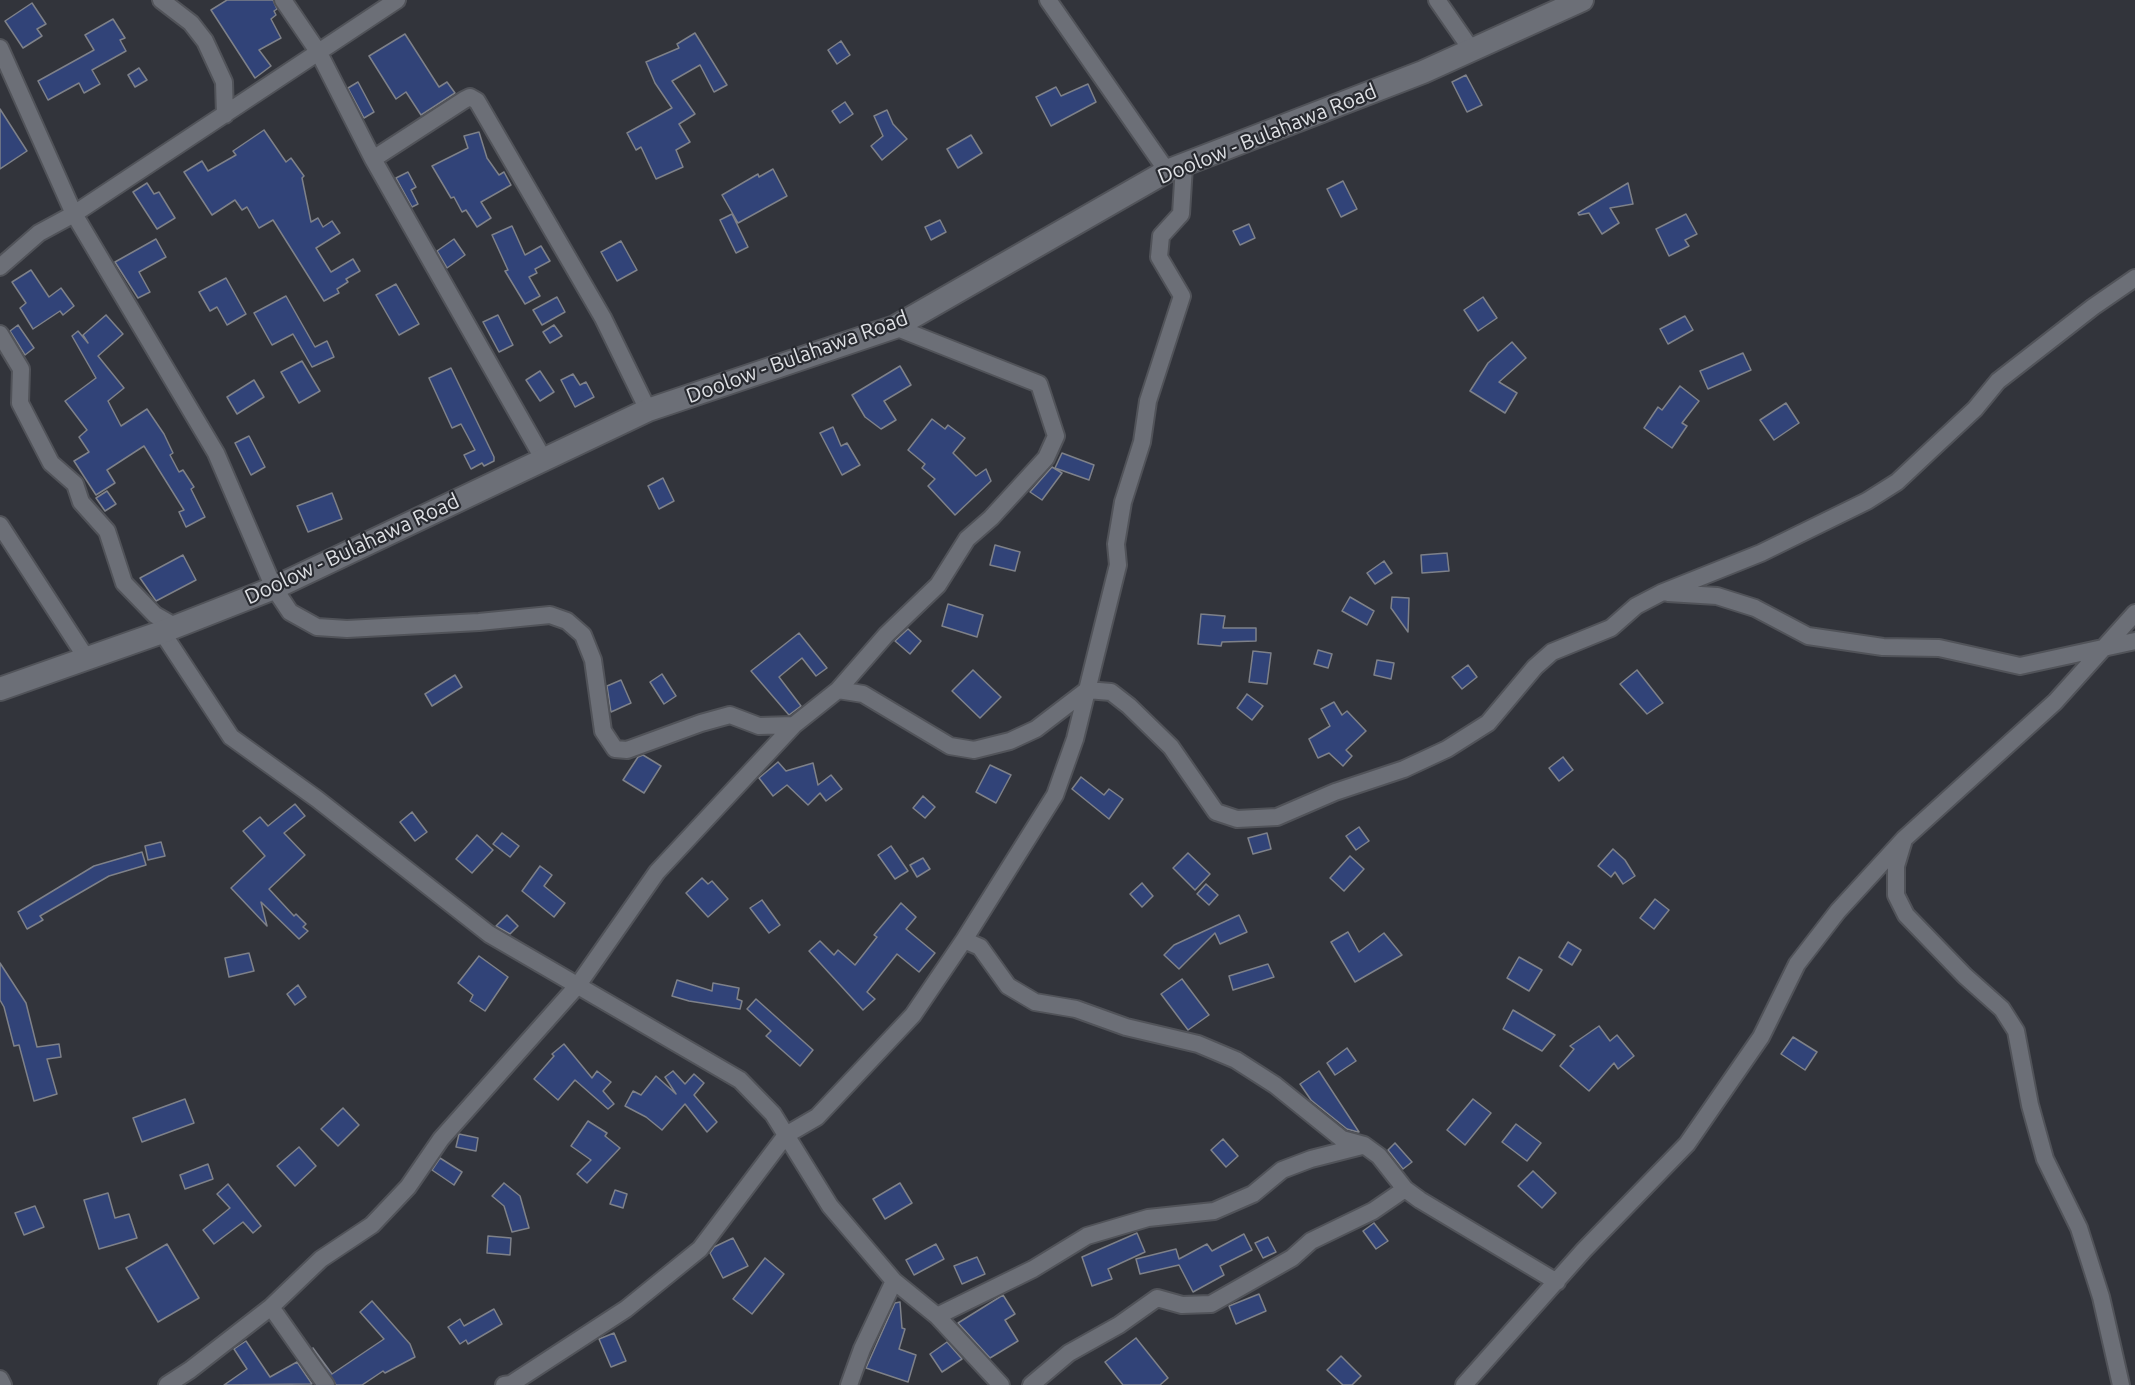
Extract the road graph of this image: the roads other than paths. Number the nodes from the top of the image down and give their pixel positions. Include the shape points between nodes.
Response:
1 (161, 0) edge
2 (283, 0) edge
3 (397, 0) edge
4 (1048, 0) edge
5 (1437, 0) edge
6 (1582, 0) edge
7 (0, 48) edge
8 (1471, 50) junction
9 (319, 53) junction
10 (225, 115) junction
11 (373, 159) junction
12 (1175, 169) junction
13 (74, 214) junction
14 (0, 267) edge
15 (2135, 278) edge
16 (895, 327) junction
17 (0, 334) edge
18 (648, 410) junction
19 (544, 460) junction
20 (0, 525) edge
21 (274, 588) junction
22 (1661, 593) junction
23 (2135, 613) edge
24 (169, 630) junction
25 (2135, 641) edge
26 (2103, 649) junction
27 (87, 659) junction
28 (0, 689) edge
29 (838, 690) junction
30 (1087, 690) junction
31 (794, 725) junction
32 (1904, 839) junction
33 (964, 940) junction
34 (578, 985) junction
35 (786, 1135) junction
36 (1364, 1146) junction
37 (1405, 1189) junction
38 (894, 1281) junction
39 (1557, 1282) junction
40 (271, 1307) junction
41 (937, 1316) junction
42 (0, 1379) edge
43 (3, 1385) edge
44 (167, 1385) edge
45 (326, 1385) edge
46 (504, 1385) edge
47 (849, 1385) edge
48 (1001, 1385) edge
49 (1031, 1385) edge
50 (1464, 1385) edge
51 (2121, 1385) edge

1 - 10 street via 191,23 205,41 224,82
2 - 9 street
3 - 9 street
4 - 12 street
5 - 8 street
6 - 8 main road, Doolow - Bulahawa Road
7 - 13 street
8 - 12 main road, Doolow - Bulahawa Road
9 - 10 street
9 - 11 street
10 - 13 street
11 - 18 street via 465,100 477,101 603,318
11 - 19 street
12 - 16 main road, Doolow - Bulahawa Road
12 - 30 street via 1182,214 1161,236 1159,256 1182,296 1148,401 1142,442 1123,502 1116,544 1118,566
13 - 14 street via 39,233
13 - 21 street via 216,453
15 - 22 street via 2092,306 1998,381 1975,410 1897,482 1761,553
16 - 18 main road, Doolow - Bulahawa Road
16 - 29 street via 1039,384 1056,436 1046,458 967,539 938,585 886,635
17 - 24 street via 21,369 20,403 51,463 75,484 81,502 107,531 124,583
18 - 19 main road, Doolow - Bulahawa Road
19 - 21 main road, Doolow - Bulahawa Road
20 - 27 street
21 - 24 main road, Doolow - Bulahawa Road
21 - 31 street via 290,612 317,627 398,627 550,615 567,621 583,635 593,660 603,731 615,748 627,750 730,716 759,726
22 - 26 street via 1717,596 1755,608 1808,636 1883,647 1939,648 2020,666
22 - 30 street via 1636,606 1611,628 1552,652 1534,667 1488,723 1447,749 1404,770 1277,816 1237,819 1216,812 1171,747 1129,706 1111,692
23 - 26 street
24 - 27 main road, Doolow - Bulahawa Road
24 - 34 street via 231,737 489,934
25 - 26 street
26 - 32 street via 2055,702
27 - 28 main road, Doolow - Bulahawa Road
29 - 30 street via 863,694 950,746 974,750 1010,741 1036,729
29 - 31 street
30 - 33 street via 1055,795
31 - 34 street via 657,872
32 - 39 street via 1838,911 1797,964 1761,1037 1687,1144
32 - 51 street via 1896,866 1896,894 1906,915 2002,1009 2016,1031 2045,1159 2079,1228 2101,1297
33 - 35 street via 913,1015 817,1117
33 - 36 street via 980,947 1008,986 1035,1002 1076,1009 1198,1044 1236,1060 1275,1085 1342,1140
34 - 35 street via 740,1080 773,1114
34 - 40 street via 441,1138 408,1187 380,1217 321,1259
35 - 38 street via 830,1206
35 - 46 street via 700,1249 626,1309
36 - 37 street via 1379,1156
36 - 41 street via 1282,1170 1252,1194 1214,1211 1148,1218 1087,1236 1033,1269
37 - 39 street
37 - 49 street via 1373,1211 1311,1241 1292,1258 1211,1304 1182,1305 1157,1298 1069,1353
38 - 41 street
38 - 47 street
39 - 50 street
40 - 44 street
40 - 45 street
41 - 48 street
42 - 43 street

